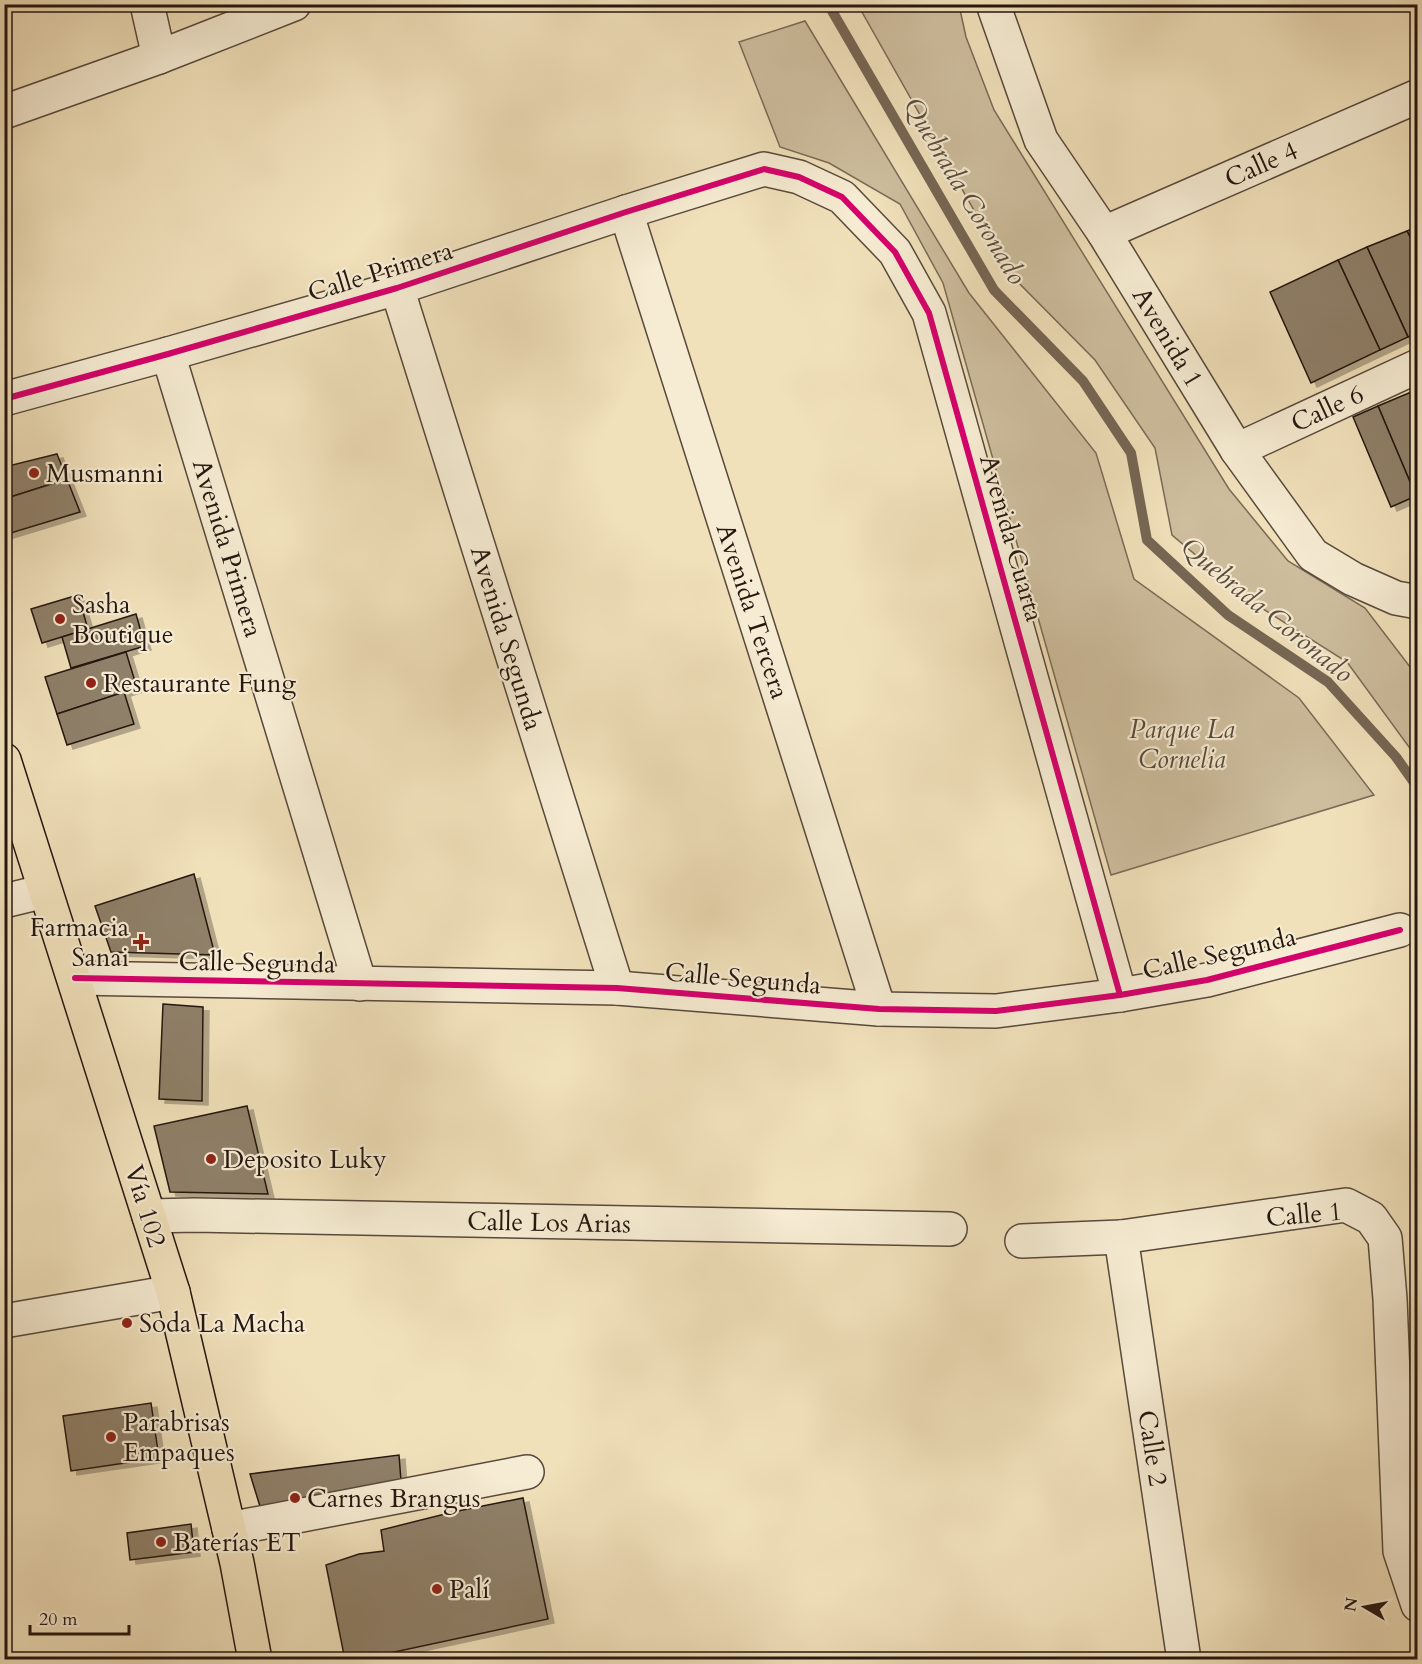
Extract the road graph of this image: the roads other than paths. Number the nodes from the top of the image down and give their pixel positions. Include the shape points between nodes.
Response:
1 (147, 4) edge
2 (294, 4) edge
3 (1000, 7) edge
4 (159, 57) junction
5 (1418, 96) edge
6 (4, 112) edge
7 (764, 169) joint
8 (626, 212) junction
9 (1104, 233) junction
10 (397, 288) junction
11 (168, 354) junction
12 (1418, 366) edge
13 (4, 399) edge
14 (1237, 450) junction
15 (1418, 602) edge
16 (4, 760) edge
17 (45, 891) junction
18 (4, 901) edge
19 (1400, 930) dead end
20 (75, 978) junction
21 (360, 984) junction
22 (617, 988) junction
23 (1120, 995) junction
24 (879, 1009) junction
25 (149, 1216) junction
26 (950, 1229) dead end
27 (1121, 1238) junction
28 (1022, 1241) dead end
29 (173, 1292) junction
30 (4, 1321) edge
31 (527, 1472) dead end
32 (229, 1529) junction
33 (1418, 1605) edge
34 (255, 1659) edge
35 (1184, 1659) edge

1 - 4 street
2 - 4 street
3 - 9 street, Avenida 1 via 1041,140
4 - 6 street
5 - 9 street, Calle 4
7 - 8 street, Calle Primera
7 - 23 street, Avenida Cuarta via 799,177 842,197 895,252 929,313
8 - 10 street, Calle Primera
8 - 24 street, Avenida Tercera
9 - 14 street, Avenida 1
10 - 11 street, Calle Primera
10 - 22 street, Avenida Segunda
11 - 13 street, Calle Primera
11 - 21 street, Avenida Primera
12 - 14 street, Calle 6
14 - 15 street, Avenida 1 via 1312,555 1353,579 1396,598
16 - 17 main road, Vía 102
17 - 18 street
17 - 20 main road, Vía 102
19 - 23 street, Calle Segunda via 1207,980
20 - 21 street, Calle Segunda
20 - 25 main road, Vía 102
21 - 22 street, Calle Segunda
22 - 24 street, Calle Segunda
23 - 24 street, Calle Segunda via 996,1011
25 - 26 street, Calle Los Arias
25 - 29 main road, Vía 102
27 - 28 street, Calle 1
27 - 33 street, Calle 1 via 1346,1204 1371,1218 1385,1238 1400,1551
27 - 35 street, Calle 2
29 - 30 street
29 - 32 main road, Vía 102
31 - 32 street
32 - 34 main road, Vía 102

